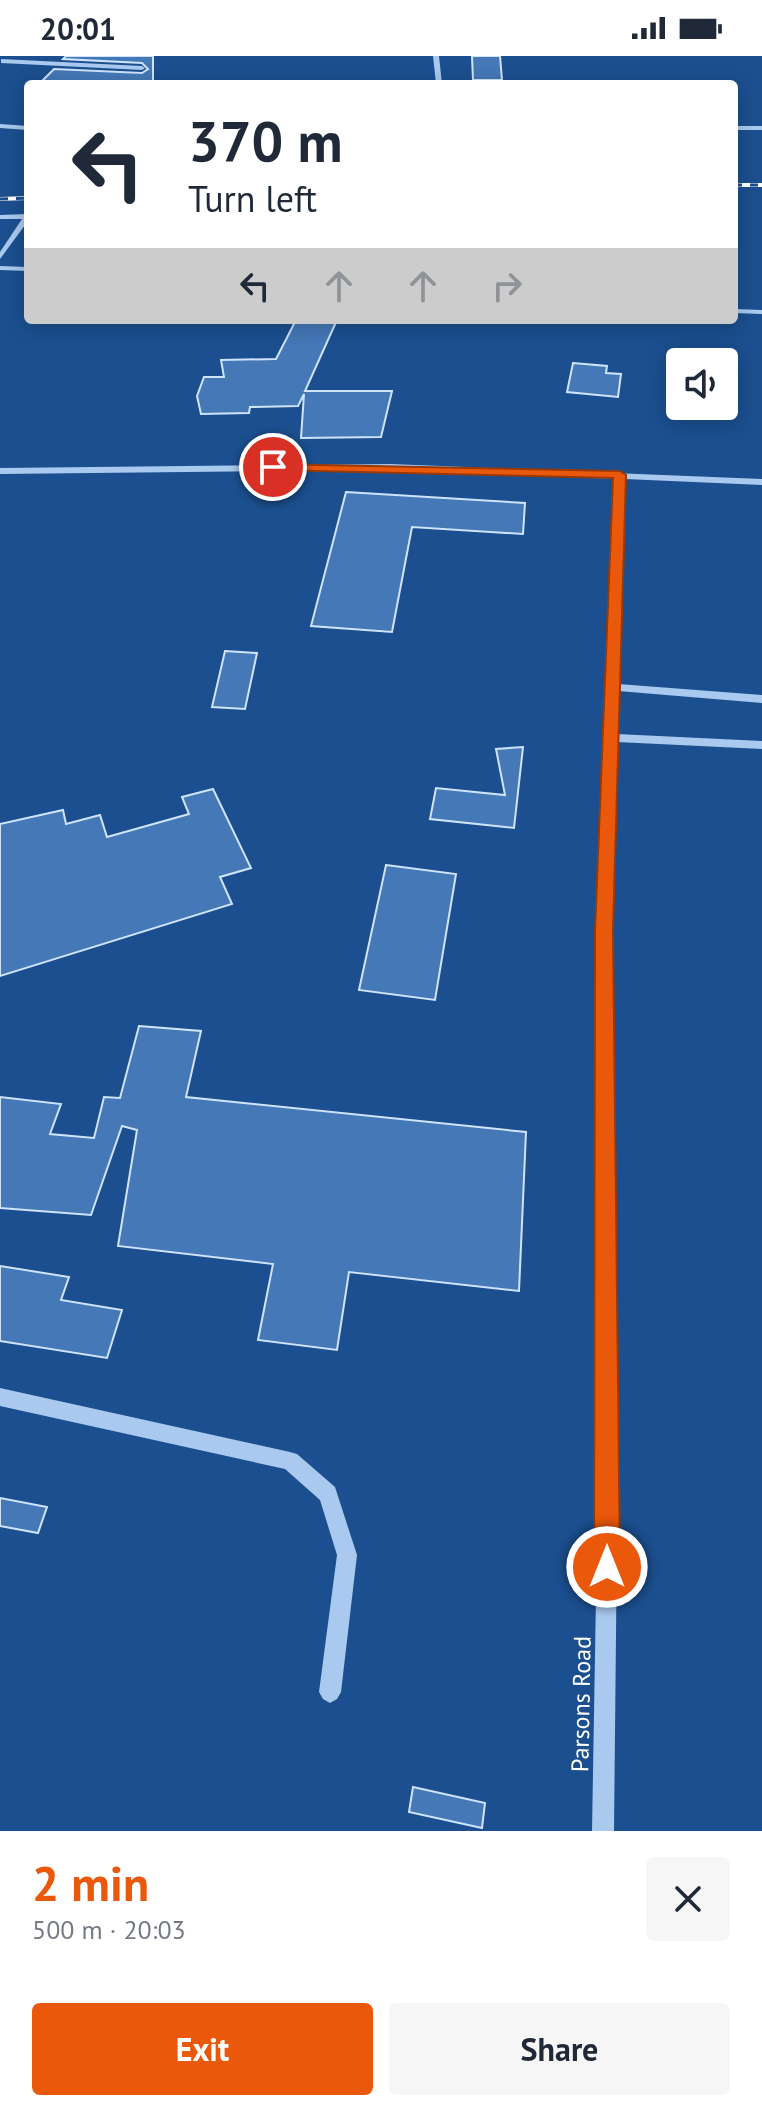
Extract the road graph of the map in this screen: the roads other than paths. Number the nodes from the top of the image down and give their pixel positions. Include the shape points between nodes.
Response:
1 (7, 56) edge
2 (436, 56) edge
3 (0, 62) edge
4 (142, 68) dead end
5 (439, 80) edge
6 (0, 126) edge
7 (24, 128) edge
8 (738, 128) edge
9 (762, 128) edge
10 (0, 217) edge
11 (24, 217) edge
12 (24, 223) edge
13 (0, 257) edge
14 (0, 268) edge
15 (24, 269) edge
16 (738, 311) edge
17 (762, 312) edge
18 (0, 471) edge
19 (620, 475) junction
20 (762, 482) edge
21 (612, 687) junction
22 (762, 699) edge
23 (610, 738) junction
24 (762, 745) edge
25 (0, 1397) edge
26 (330, 1692) dead end
27 (603, 1831) edge

1 - 3 street
2 - 5 street
3 - 4 street
6 - 7 street
8 - 9 street
10 - 11 street
12 - 13 street
14 - 15 street
16 - 17 street
18 - 19 street via 390,467
19 - 20 street
19 - 21 street, Parsons Road
21 - 22 street
21 - 23 street, Parsons Road
23 - 24 street
23 - 27 street, Parsons Road via 604,931
25 - 26 street via 290,1461 328,1494 347,1555

